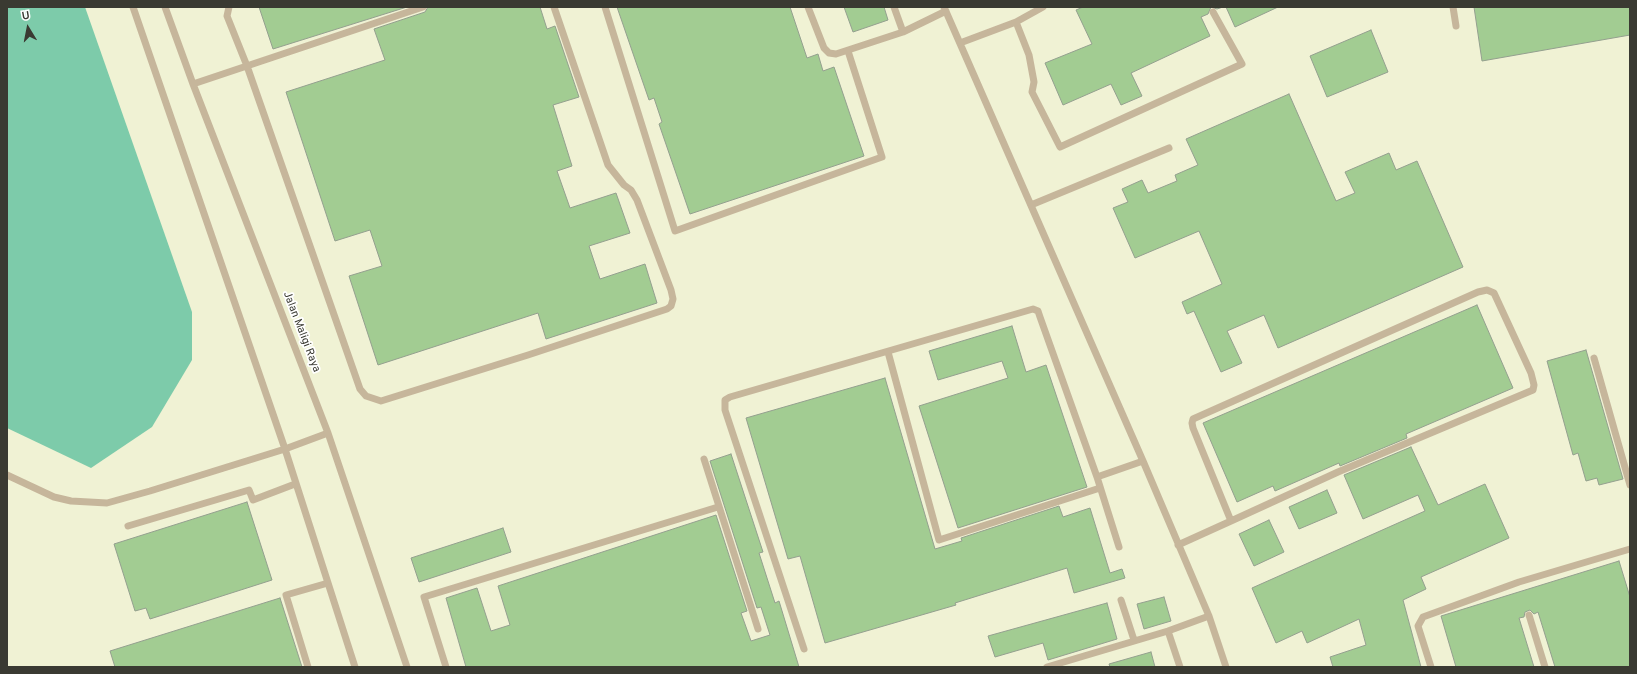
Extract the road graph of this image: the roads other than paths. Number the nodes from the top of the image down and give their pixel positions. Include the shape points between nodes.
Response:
1 (133, 7) edge
2 (165, 7) edge
3 (229, 7) edge
4 (423, 7) edge
5 (554, 7) edge
6 (605, 7) edge
7 (808, 7) edge
8 (894, 7) edge
9 (1043, 7) edge
10 (1453, 7) edge
11 (945, 9) edge
12 (1213, 12) dead end
13 (1016, 22) junction
14 (1456, 26) dead end
15 (903, 32) junction
16 (960, 43) junction
17 (848, 51) junction
18 (248, 66) junction
19 (193, 84) junction
20 (1169, 148) dead end
21 (1031, 205) junction
22 (888, 352) junction
23 (1594, 358) dead end
24 (328, 433) junction
25 (284, 449) junction
26 (704, 459) dead end
27 (1143, 461) junction
28 (7, 475) edge
29 (1098, 477) junction
30 (295, 484) junction
31 (1630, 486) edge
32 (1100, 488) junction
33 (718, 507) junction
34 (1232, 521) junction
35 (128, 526) dead end
36 (1178, 545) junction
37 (1119, 547) dead end
38 (1630, 549) edge
39 (1519, 582) junction
40 (328, 583) junction
41 (1522, 590) dead end
42 (1121, 600) dead end
43 (1529, 615) dead end
44 (1208, 616) junction
45 (758, 629) dead end
46 (1168, 631) junction
47 (1134, 640) junction
48 (804, 649) dead end
49 (308, 667) edge
50 (355, 667) edge
51 (407, 667) edge
52 (446, 667) edge
53 (1047, 667) edge
54 (1180, 667) edge
55 (1226, 667) edge
56 (1431, 667) edge
57 (1545, 667) edge

1 - 25 lane
2 - 19 lane, Jalan Maligi Raya
3 - 18 lane via 227,16
4 - 18 lane
5 - 18 lane via 608,164 637,200 671,290 671,306 667,310 381,402 366,396 360,389
6 - 17 lane via 675,231 882,157
7 - 17 lane via 824,48 829,53 836,54
8 - 15 lane
9 - 13 lane
10 - 14 lane
11 - 15 lane
11 - 16 lane
12 - 13 lane via 1242,64 1060,147 1032,92 1034,82 1029,55
13 - 16 lane
15 - 17 lane
16 - 21 lane
18 - 19 lane
19 - 24 lane, Jalan Maligi Raya
20 - 21 lane
21 - 27 lane
22 - 29 lane via 1026,310 1038,311
22 - 32 lane via 939,540
22 - 48 lane via 726,400 725,410
23 - 31 lane
24 - 25 lane
24 - 51 lane, Jalan Maligi Raya
25 - 28 lane via 106,503 71,501 54,497
25 - 30 lane
26 - 33 lane
27 - 29 lane
27 - 36 lane
29 - 32 lane
30 - 35 lane via 253,500 248,490
30 - 40 lane
32 - 37 lane
33 - 45 lane
33 - 52 lane via 424,597
34 - 34 lane via 1193,428 1193,420 1478,292 1487,290 1494,293 1531,373 1533,390 1338,472
34 - 36 lane
36 - 44 lane
38 - 39 lane
39 - 41 lane
39 - 56 lane via 1422,617 1418,626
40 - 49 lane via 286,595
40 - 50 lane
42 - 47 lane
43 - 57 lane
44 - 46 lane
44 - 55 lane
46 - 47 lane
46 - 54 lane
47 - 53 lane

